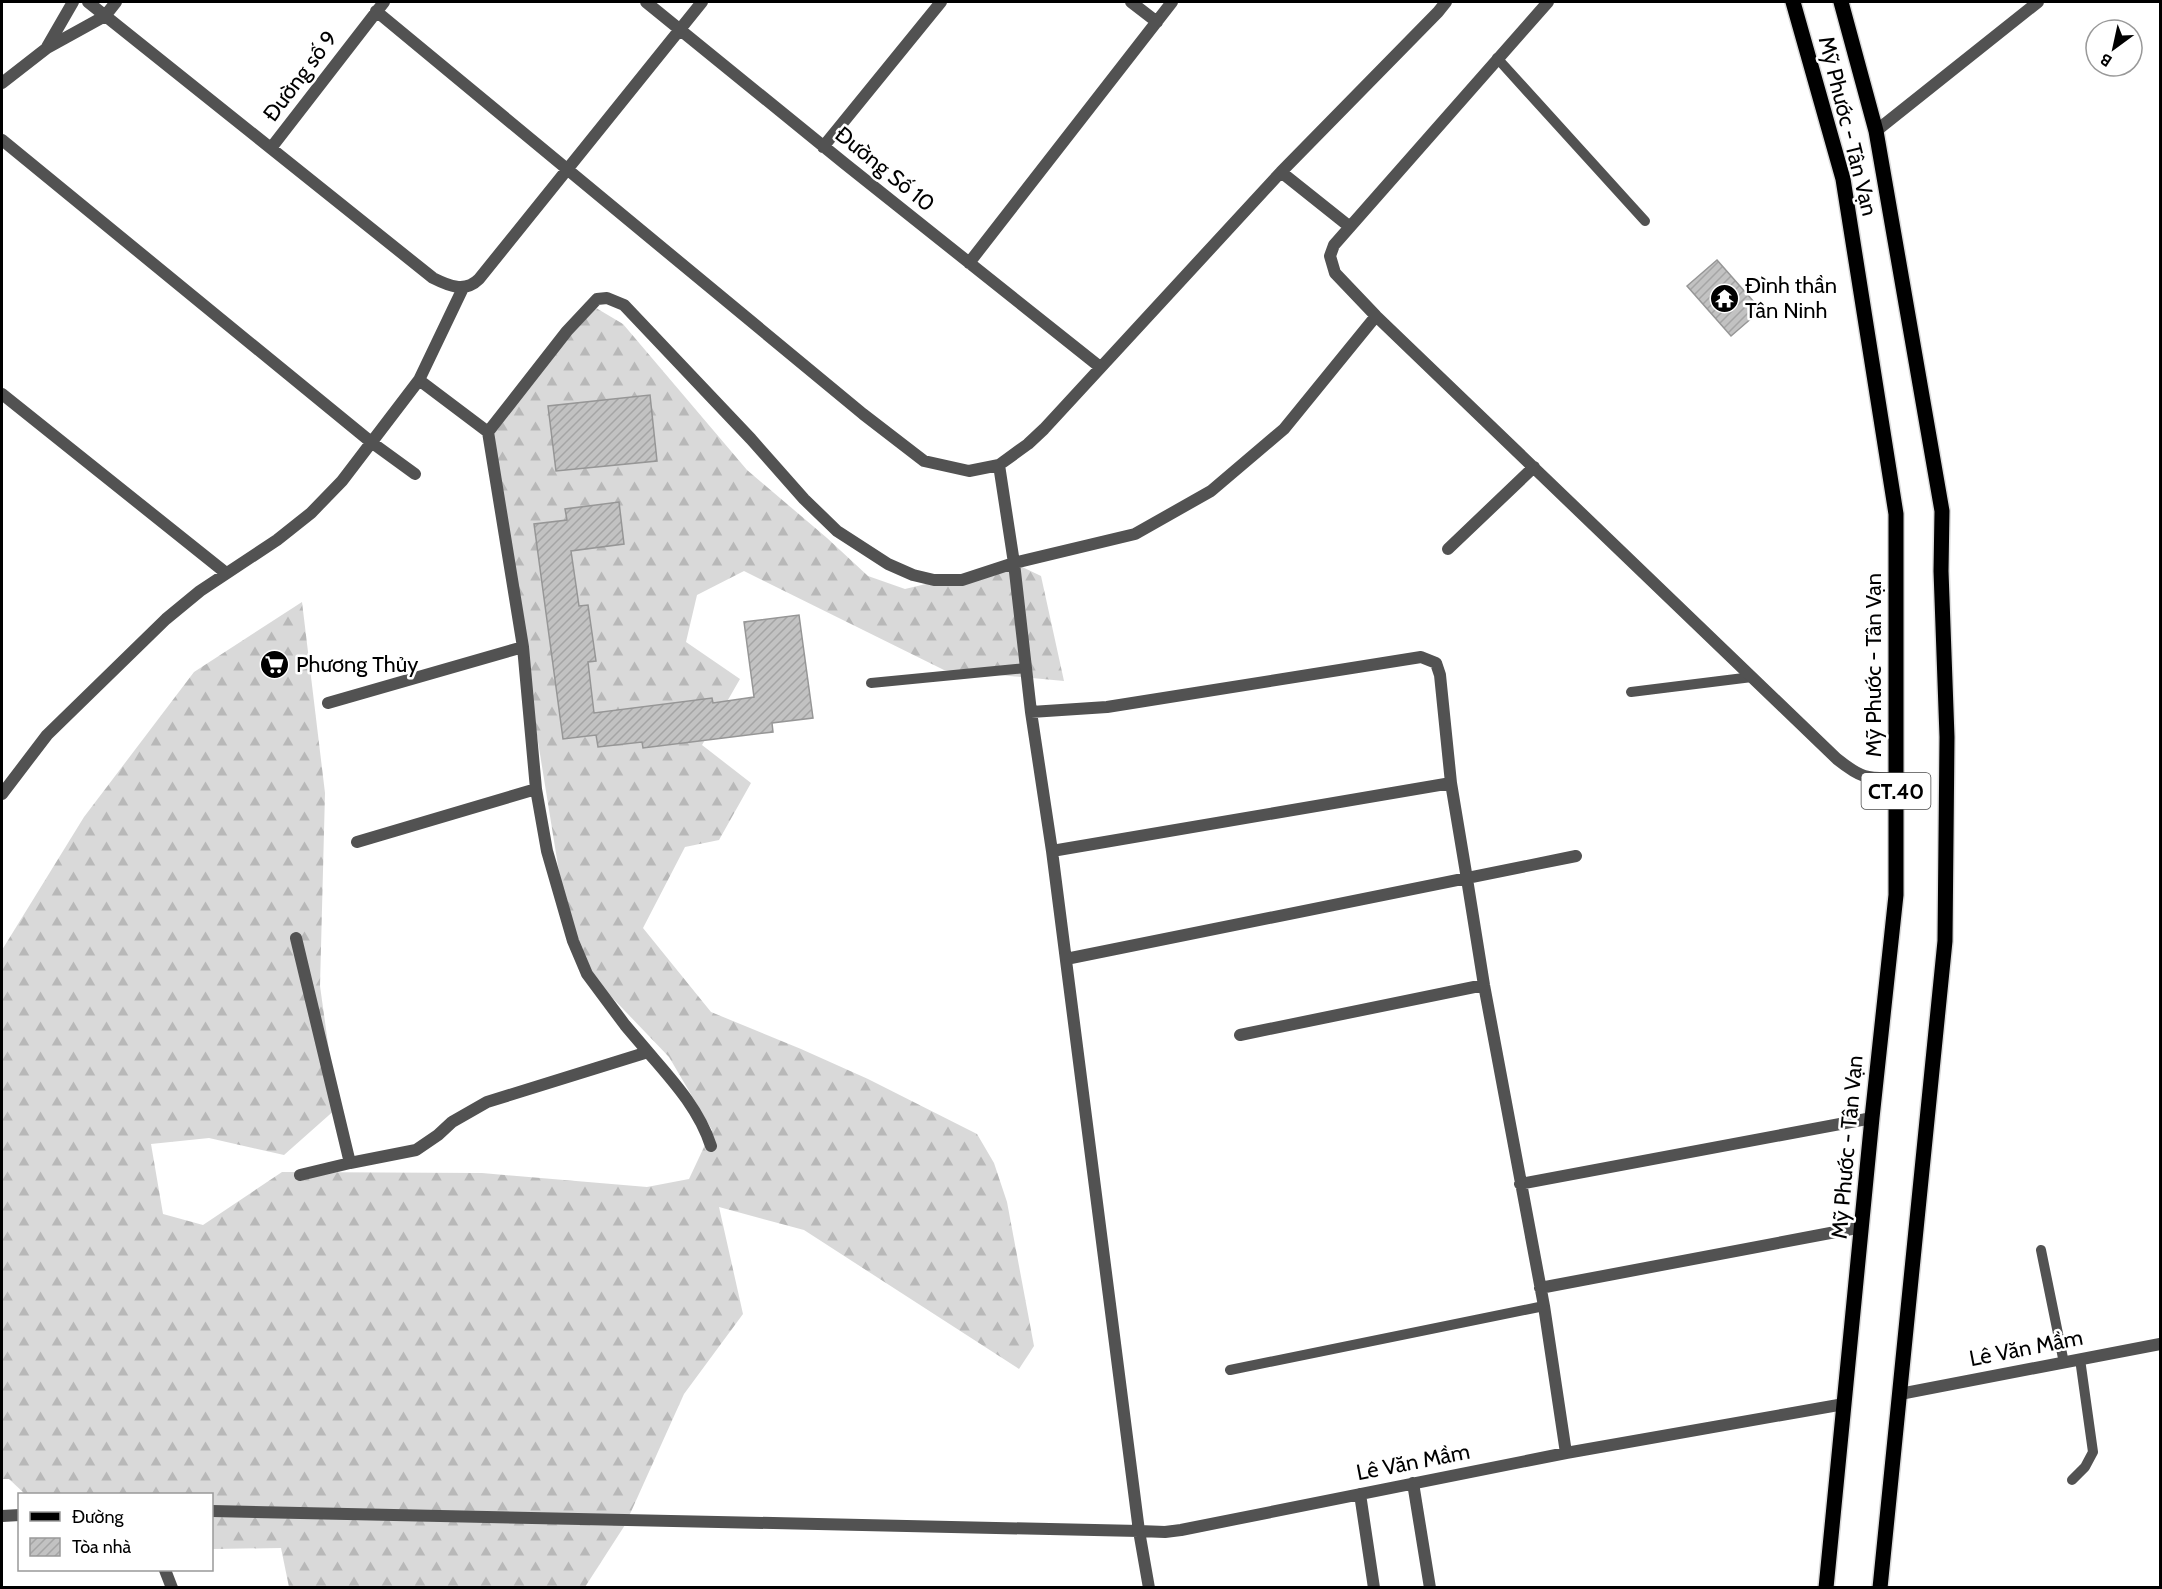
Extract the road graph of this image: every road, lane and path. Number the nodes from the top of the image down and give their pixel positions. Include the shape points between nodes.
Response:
1 (73, 2) edge
2 (88, 2) edge
3 (116, 2) edge
4 (646, 2) edge
5 (702, 2) edge
6 (941, 2) edge
7 (1131, 2) edge
8 (1172, 2) edge
9 (1446, 2) edge
10 (1548, 2) edge
11 (1793, 2) edge
12 (1841, 2) edge
13 (2038, 2) edge
14 (380, 6) edge
15 (105, 16) junction
16 (1157, 22) junction
17 (680, 29) junction
18 (47, 48) junction
19 (1497, 58) junction
20 (2, 83) edge
21 (1876, 131) junction
22 (2, 140) edge
23 (823, 147) junction
24 (272, 148) junction
25 (567, 170) junction
26 (1281, 171) junction
27 (1645, 221) dead end
28 (1350, 227) junction
29 (969, 263) junction
30 (463, 288) junction
31 (1376, 316) junction
32 (1100, 367) junction
33 (419, 380) junction
34 (2, 394) edge
35 (488, 432) junction
36 (371, 442) junction
37 (999, 465) junction
38 (1534, 467) junction
39 (415, 474) dead end
40 (1448, 549) dead end
41 (1014, 563) junction
42 (226, 573) junction
43 (523, 647) junction
44 (1026, 668) junction
45 (1752, 677) junction
46 (871, 683) dead end
47 (1631, 692) dead end
48 (328, 703) dead end
49 (1031, 712) junction
50 (1896, 778) junction
51 (1451, 783) junction
52 (536, 789) junction
53 (2, 794) edge
54 (357, 842) dead end
55 (1052, 850) junction
56 (1576, 856) dead end
57 (1467, 879) junction
58 (296, 938) dead end
59 (1066, 959) junction
60 (1484, 985) junction
61 (1240, 1035) dead end
62 (648, 1052) junction
63 (1872, 1118) junction
64 (711, 1146) dead end
65 (350, 1163) junction
66 (300, 1175) dead end
67 (1520, 1184) junction
68 (1862, 1227) junction
69 (2041, 1250) dead end
70 (1540, 1288) junction
71 (1544, 1306) junction
72 (2160, 1344) edge
73 (2080, 1359) junction
74 (2064, 1363) junction
75 (1230, 1371) dead end
76 (1900, 1394) junction
77 (1844, 1404) junction
78 (1566, 1453) junction
79 (2072, 1480) dead end
80 (1413, 1483) junction
81 (1359, 1494) junction
82 (213, 1511) edge
83 (18, 1515) edge
84 (2, 1516) edge
85 (1139, 1531) junction
86 (166, 1571) edge
87 (172, 1587) edge
88 (1149, 1587) edge
89 (1374, 1587) edge
90 (1430, 1587) edge
91 (1826, 1587) edge
92 (1880, 1587) edge

1 - 18 street
2 - 15 street
3 - 15 street
4 - 17 street, Đường Số 10
5 - 17 street
6 - 23 street
7 - 16 street
8 - 16 street
9 - 26 street
10 - 19 street
11 - 50 main road, Mỹ Phước - Tân Vạn / CT.40 via 1843,179 1896,514
12 - 21 main road, Mỹ Phước - Tân Vạn / CT.40
13 - 21 street
14 - 24 street, Đường số 9
14 - 25 street
15 - 18 street
15 - 24 street
16 - 29 street
17 - 23 street, Đường Số 10
17 - 25 street
18 - 20 street
19 - 27 lane
19 - 28 street
21 - 76 main road, Mỹ Phước - Tân Vạn / CT.40 via 1942,511 1947,737 1945,941
22 - 36 street
23 - 29 street, Đường Số 10
24 - 30 street via 433,278
25 - 30 street via 479,279
25 - 37 street via 924,461 969,471
26 - 28 street
26 - 32 street
28 - 31 street via 1330,256 1335,273
29 - 32 street, Đường Số 10
30 - 33 street
31 - 38 street
31 - 41 street via 1284,429 1212,492 1135,534
32 - 37 street via 1044,429
33 - 35 street
33 - 36 street
34 - 42 street
35 - 41 street via 567,331 597,299 607,298 624,305 837,531 888,564 934,580 962,580
35 - 43 street
36 - 39 street
36 - 42 street via 342,481 311,513
37 - 41 street
38 - 40 street
38 - 45 street
41 - 44 street
42 - 53 street via 166,619 100,682 47,735
43 - 48 street
43 - 52 street
44 - 46 lane
44 - 49 street
45 - 47 lane
45 - 50 street via 1855,773 1871,779
49 - 51 street via 1107,707 1421,657 1436,663 1440,675
49 - 55 street
50 - 63 main road, Mỹ Phước - Tân Vạn / CT.40 via 1896,895
51 - 55 street
51 - 57 street
52 - 54 street
52 - 62 street via 547,851 573,941 587,974
55 - 59 street
56 - 57 street
57 - 59 street
57 - 60 street
58 - 65 street
59 - 85 street
60 - 61 street
60 - 67 street
62 - 64 street via 683,1092 705,1126
62 - 65 street via 487,1102 452,1122 416,1150
63 - 67 street
63 - 68 main road, Mỹ Phước - Tân Vạn / CT.40
65 - 66 street
67 - 70 street
68 - 70 street
68 - 77 main road, Mỹ Phước - Tân Vạn / CT.40
69 - 74 lane
70 - 71 street
71 - 75 lane
71 - 78 street
72 - 73 street, Lê Văn Mầm
73 - 74 street, Lê Văn Mầm
73 - 79 lane via 2093,1452
74 - 76 street, Lê Văn Mầm
76 - 92 main road, Mỹ Phước - Tân Vạn / CT.40
77 - 78 street, Lê Văn Mầm
77 - 91 main road, Mỹ Phước - Tân Vạn / CT.40
78 - 80 street, Lê Văn Mầm
80 - 81 street, Lê Văn Mầm
80 - 90 street
81 - 85 street, Lê Văn Mầm via 1180,1530
81 - 89 street
82 - 85 street, Lê Văn Mầm
83 - 84 street
85 - 88 street
86 - 87 street

